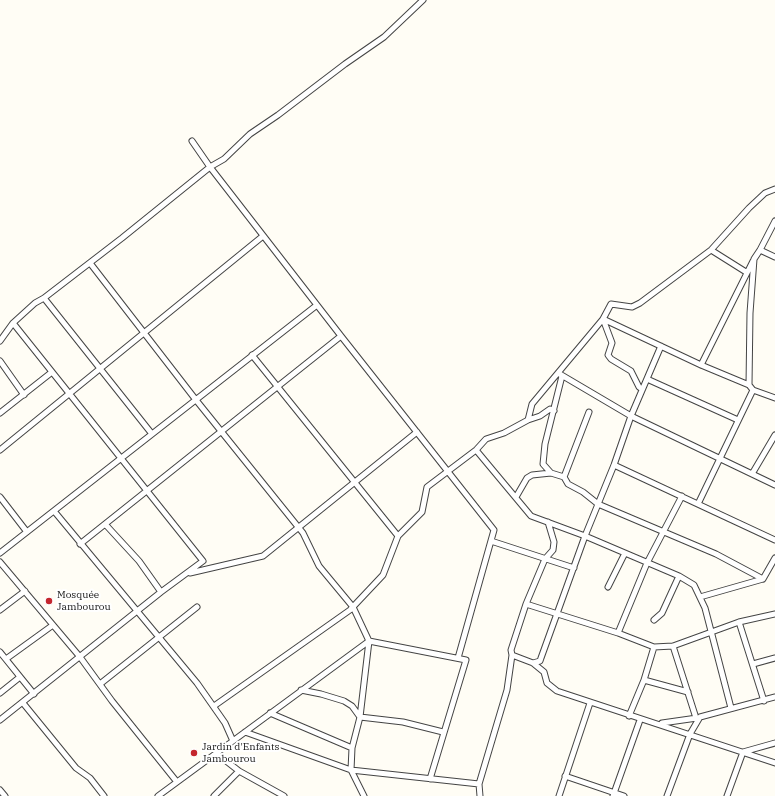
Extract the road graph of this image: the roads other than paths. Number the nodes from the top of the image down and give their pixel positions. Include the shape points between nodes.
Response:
1 (423, 0) edge
2 (192, 141) dead end
3 (210, 167) junction
4 (775, 189) edge
5 (775, 221) edge
6 (263, 236) junction
7 (711, 250) junction
8 (760, 250) junction
9 (775, 257) edge
10 (754, 258) junction
11 (90, 263) junction
12 (746, 272) junction
13 (44, 298) junction
14 (317, 305) junction
15 (603, 319) junction
16 (13, 324) junction
17 (144, 333) junction
18 (341, 336) junction
19 (0, 341) edge
20 (661, 346) junction
21 (252, 356) junction
22 (0, 361) edge
23 (701, 365) junction
24 (100, 369) junction
25 (52, 372) junction
26 (560, 375) junction
27 (647, 379) junction
28 (749, 385) junction
29 (278, 387) junction
30 (642, 389) junction
31 (753, 390) junction
32 (69, 394) junction
33 (24, 395) junction
34 (775, 398) edge
35 (196, 400) junction
36 (554, 411) junction
37 (589, 412) dead end
38 (0, 414) edge
39 (631, 416) junction
40 (528, 420) junction
41 (738, 420) junction
42 (222, 432) junction
43 (417, 432) junction
44 (152, 434) junction
45 (775, 435) edge
46 (0, 450) edge
47 (476, 450) junction
48 (121, 458) junction
49 (719, 460) junction
50 (614, 465) junction
51 (447, 471) junction
52 (550, 473) junction
53 (752, 474) junction
54 (564, 477) junction
55 (355, 482) junction
56 (775, 485) edge
57 (147, 491) junction
58 (682, 496) junction
59 (0, 497) edge
60 (516, 497) junction
61 (598, 504) junction
62 (698, 504) junction
63 (54, 511) junction
64 (548, 522) junction
65 (105, 524) junction
66 (299, 527) junction
67 (27, 532) junction
68 (663, 532) junction
69 (398, 536) junction
70 (585, 536) junction
71 (775, 540) edge
72 (491, 541) junction
73 (80, 544) junction
74 (625, 553) junction
75 (0, 554) edge
76 (775, 558) edge
77 (545, 559) junction
78 (0, 562) edge
79 (647, 563) junction
80 (574, 568) junction
81 (188, 573) junction
82 (679, 576) junction
83 (763, 579) junction
84 (608, 587) dead end
85 (25, 591) junction
86 (161, 592) junction
87 (700, 597) junction
88 (526, 604) junction
89 (197, 607) dead end
90 (353, 607) junction
91 (0, 610) edge
92 (136, 612) junction
93 (557, 613) junction
94 (775, 614) edge
95 (654, 620) dead end
96 (739, 622) junction
97 (53, 625) junction
98 (618, 634) junction
99 (710, 634) junction
100 (158, 638) junction
101 (369, 641) junction
102 (673, 646) junction
103 (654, 648) junction
104 (0, 652) edge
105 (512, 655) junction
106 (80, 657) junction
107 (458, 658) junction
108 (775, 658) edge
109 (6, 659) junction
110 (533, 663) junction
111 (753, 664) junction
112 (20, 677) junction
113 (644, 680) junction
114 (100, 684) junction
115 (301, 690) junction
116 (688, 692) junction
117 (0, 693) edge
118 (34, 694) junction
119 (775, 697) edge
120 (764, 700) junction
121 (23, 703) junction
122 (590, 703) junction
123 (214, 706) junction
124 (731, 708) junction
125 (270, 713) junction
126 (630, 716) junction
127 (360, 717) junction
128 (698, 718) junction
129 (0, 720) edge
130 (640, 720) junction
131 (659, 724) junction
132 (245, 732) junction
133 (443, 732) junction
134 (690, 734) junction
135 (233, 741) junction
136 (775, 743) edge
137 (352, 748) junction
138 (743, 752) junction
139 (216, 753) junction
140 (775, 763) edge
141 (351, 770) junction
142 (239, 771) junction
143 (565, 776) junction
144 (430, 779) junction
145 (177, 782) junction
146 (478, 784) junction
147 (0, 790) edge
148 (613, 794) edge
149 (5, 796) edge
150 (104, 796) edge
151 (158, 796) edge
152 (214, 796) edge
153 (284, 796) edge
154 (364, 796) edge
155 (480, 796) edge
156 (559, 796) edge
157 (624, 796) edge
158 (667, 796) edge
159 (727, 796) edge

1 - 3 street via 384,37 250,134 224,160
2 - 3 street
3 - 6 street
3 - 11 street
4 - 7 street via 765,193 749,208
5 - 8 street
6 - 14 street
6 - 17 street
7 - 12 street
7 - 15 street via 636,305 632,307 611,304
8 - 9 street
8 - 10 street
10 - 12 street
10 - 28 street
11 - 13 street
11 - 17 street
12 - 23 street
13 - 16 street
13 - 24 street
14 - 18 street
14 - 21 street
15 - 20 street
15 - 26 street
15 - 30 street via 612,344 608,354 611,359 631,371
16 - 19 street
16 - 25 street
17 - 24 street
17 - 35 street
18 - 29 street
18 - 43 street
20 - 23 street
20 - 27 street
21 - 29 street
21 - 35 street
22 - 33 street
23 - 28 street
24 - 32 street
24 - 44 street
25 - 32 street
25 - 33 street
26 - 36 street
26 - 39 street
26 - 40 street via 532,404
27 - 30 street
27 - 41 street
28 - 31 street
29 - 42 street
29 - 55 street
30 - 39 street
31 - 34 street
31 - 41 street
32 - 46 street
32 - 48 street
33 - 38 street
35 - 42 street
35 - 44 street
36 - 40 street via 550,409
36 - 52 street via 545,444 543,464
37 - 54 street
39 - 49 street
39 - 50 street
40 - 47 street via 504,433 486,438
41 - 49 street
42 - 57 street
42 - 66 street
43 - 51 street
43 - 55 street
44 - 48 street
45 - 53 street
47 - 51 street
47 - 60 street
48 - 57 street
48 - 63 street
49 - 53 street
49 - 62 street
50 - 58 street
50 - 61 street
51 - 69 street via 427,487 422,512
51 - 72 street via 494,530
52 - 54 street
52 - 60 street via 527,478
53 - 56 street
54 - 61 street via 568,484
55 - 66 street
55 - 69 street
57 - 65 street
57 - 81 street via 203,561
58 - 62 street
58 - 68 street
59 - 67 street
60 - 64 street via 530,516
61 - 68 street
61 - 70 street
62 - 71 street
63 - 67 street
63 - 73 street
64 - 70 street
64 - 77 street via 554,542 553,550
65 - 73 street
65 - 86 street via 139,561
66 - 81 street via 264,556
66 - 90 street via 319,566
67 - 75 street
68 - 79 street
68 - 83 street via 716,554
69 - 90 street via 383,575
70 - 74 street
70 - 80 street
72 - 77 street
72 - 107 street
73 - 92 street
74 - 79 street
74 - 84 street
76 - 83 street
77 - 80 street
77 - 88 street
78 - 85 street
79 - 82 street
79 - 98 street
80 - 93 street
81 - 86 street
82 - 87 street via 694,585
82 - 95 street via 662,613
83 - 87 street
85 - 91 street
85 - 97 street
86 - 92 street
87 - 99 street
88 - 93 street
88 - 105 street via 511,650
89 - 100 street
90 - 101 street
90 - 123 street
92 - 100 street
92 - 106 street
93 - 98 street
93 - 110 street via 540,661
94 - 96 street
96 - 99 street
96 - 111 street
97 - 106 street
97 - 109 street
98 - 103 street
99 - 102 street
99 - 124 street
100 - 114 street
100 - 123 street
101 - 107 street
101 - 115 street
101 - 127 street
102 - 103 street
102 - 116 street
103 - 113 street
104 - 109 street
105 - 110 street
105 - 146 street via 507,690
106 - 114 street
106 - 118 street
107 - 133 street via 466,660
108 - 111 street
109 - 112 street
110 - 122 street via 542,670 546,682 554,689
111 - 120 street
112 - 117 street
112 - 118 street
113 - 116 street
113 - 126 street
114 - 145 street
115 - 125 street
115 - 127 street via 344,701 352,706
116 - 128 street
118 - 121 street
119 - 120 street
120 - 124 street
121 - 129 street
121 - 150 street via 76,768 90,778
122 - 126 street
122 - 143 street
123 - 135 street
124 - 128 street
125 - 132 street
125 - 137 street
126 - 130 street
127 - 133 street via 403,722
127 - 137 street
128 - 131 street
128 - 134 street
130 - 131 street
130 - 148 street
131 - 134 street
132 - 135 street
132 - 141 street
133 - 144 street
134 - 138 street
134 - 158 street
135 - 139 street
136 - 138 street
137 - 141 street
138 - 140 street
138 - 159 street
139 - 142 street
139 - 145 street
141 - 144 street
141 - 154 street
142 - 152 street
142 - 153 street
143 - 148 street
143 - 156 street
144 - 146 street
145 - 151 street
146 - 155 street
147 - 149 street
148 - 157 street

